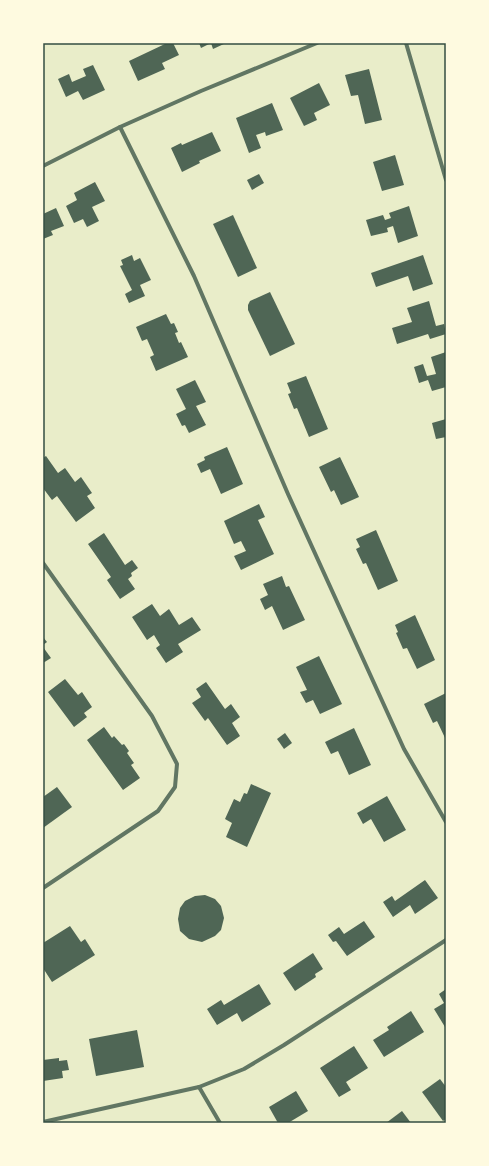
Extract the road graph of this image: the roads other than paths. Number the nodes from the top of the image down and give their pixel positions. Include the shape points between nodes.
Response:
1 (317, 43) edge
2 (406, 43) edge
3 (120, 127) junction
4 (43, 166) edge
5 (446, 180) edge
6 (43, 563) edge
7 (446, 822) edge
8 (43, 888) edge
9 (446, 940) edge
10 (199, 1087) junction
11 (43, 1122) edge
12 (220, 1123) edge

1 - 3 street
2 - 5 street
3 - 4 street
3 - 7 street via 194,276 288,494 404,749
6 - 8 street via 152,716 176,764 175,788 158,811
9 - 10 street via 284,1046 244,1069
10 - 11 street
10 - 12 street

